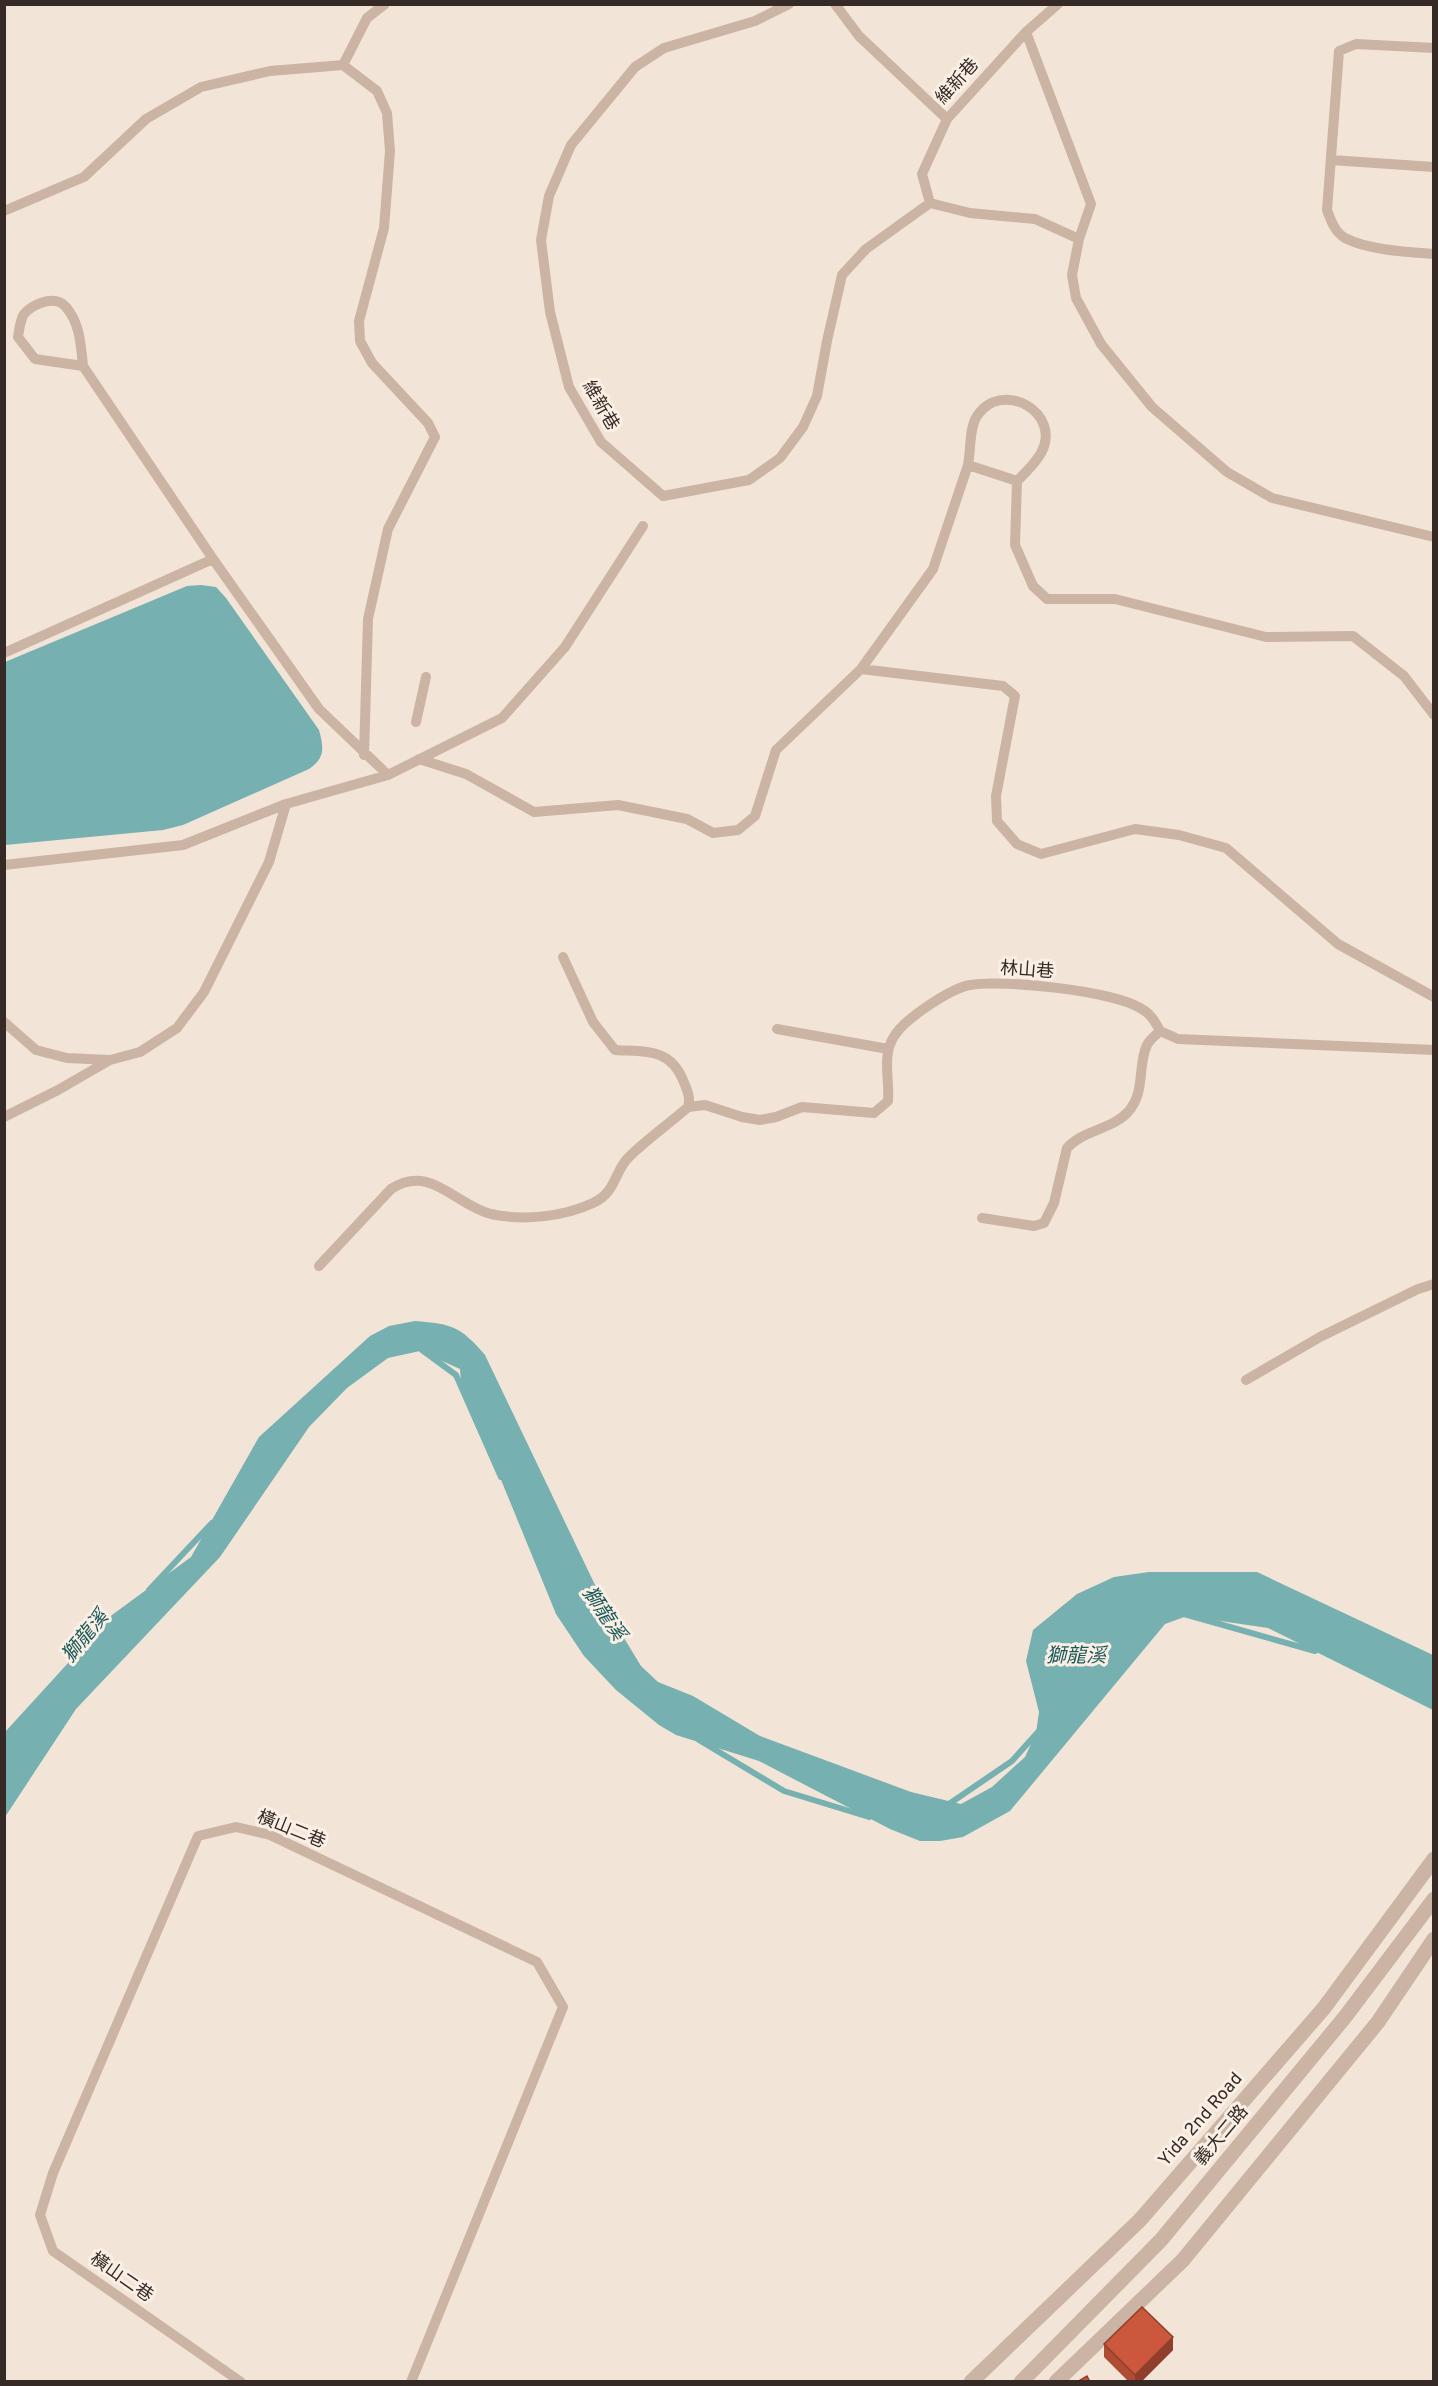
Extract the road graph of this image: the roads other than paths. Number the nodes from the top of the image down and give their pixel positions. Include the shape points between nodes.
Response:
1 (385, 4) edge
2 (789, 4) edge
3 (835, 4) edge
4 (1058, 4) edge
5 (1026, 32) junction
6 (1434, 48) edge
7 (343, 65) junction
8 (947, 119) junction
9 (1331, 159) junction
10 (1434, 167) edge
11 (930, 203) junction
12 (4, 211) edge
13 (1079, 239) junction
14 (1434, 254) edge
15 (83, 366) junction
16 (968, 465) junction
17 (1017, 482) junction
18 (643, 526) dead end
19 (1434, 537) edge
20 (213, 559) junction
21 (4, 652) edge
22 (861, 669) junction
23 (426, 677) dead end
24 (1434, 715) edge
25 (416, 722) dead end
26 (364, 754) junction
27 (419, 759) junction
28 (387, 776) junction
29 (286, 804) junction
30 (4, 866) edge
31 (562, 957) dead end
32 (1434, 997) edge
33 (4, 1022) edge
34 (777, 1029) dead end
35 (1160, 1032) junction
36 (888, 1049) junction
37 (1434, 1050) edge
38 (110, 1060) junction
39 (688, 1107) junction
40 (4, 1117) edge
41 (981, 1218) dead end
42 (319, 1266) dead end
43 (1434, 1284) edge
44 (1246, 1380) dead end
45 (1434, 1859) edge
46 (1434, 1899) edge
47 (1434, 1939) edge
48 (241, 2382) edge
49 (411, 2382) edge
50 (971, 2382) edge
51 (1021, 2382) edge
52 (1056, 2382) edge

1 - 7 lane via 367,18
2 - 11 lane, 維新巷 via 755,21 664,48 635,67 571,145 549,196 541,240 550,312 569,387 601,442 663,496 749,480 780,458 818,396 842,275 866,249
3 - 8 lane via 859,36
4 - 5 lane, 維新巷
5 - 8 lane, 維新巷
5 - 13 lane via 1091,204
6 - 9 lane via 1356,44 1339,51
7 - 12 lane via 270,70 201,87 146,119 84,177
7 - 26 lane via 377,92 387,113 390,151 384,228 359,321 360,341 372,363 428,423 435,437 388,529 368,619
8 - 11 lane, 維新巷 via 922,174
9 - 10 lane
9 - 14 lane via 1327,210 1333,226 1344,237 1382,249
11 - 13 lane via 970,213 1035,219
13 - 19 lane via 1072,275 1076,298 1101,344 1152,407 1206,456 1272,498
15 - 15 lane via 35,359 18,338 23,316 38,303 55,300 65,305 78,329
15 - 20 lane
16 - 17 lane
16 - 17 lane via 976,417 1000,400 1020,401 1037,413 1046,432 1036,461
16 - 22 lane via 933,569
17 - 24 lane via 1015,546 1033,586 1047,599 1115,598 1266,637 1353,636 1404,676
18 - 27 lane via 565,647 502,718
20 - 21 lane
20 - 26 lane via 319,709
22 - 27 lane via 776,750 755,816 738,830 713,833 687,819 618,805 534,812 466,774
22 - 32 lane via 1003,686 1015,696 996,796 997,821 1017,844 1041,854 1135,829 1179,835 1226,848 1338,944
23 - 25 lane
26 - 28 lane
27 - 28 lane
28 - 29 lane
29 - 30 lane via 183,845
29 - 38 lane via 269,862 204,992 177,1028 140,1052
31 - 39 lane via 593,1022 615,1050 669,1058 677,1066 690,1099
33 - 38 lane via 36,1050 67,1058
34 - 36 lane
35 - 36 lane, 林山巷 via 1142,1008 1122,999 1028,985 970,985 936,1000 896,1033
35 - 37 lane via 1178,1039
35 - 41 lane via 1147,1044 1139,1091 1127,1113 1073,1141 1067,1148 1054,1203 1044,1223 1034,1226
36 - 39 lane via 888,1101 874,1113 802,1107 760,1120 705,1105
38 - 40 lane
39 - 42 lane via 627,1159 609,1192 595,1202 538,1217 507,1216 465,1203 427,1181 400,1183
43 - 44 lane via 1320,1337
45 - 50 street, Yida 2nd Road via 1324,2007 1140,2220
46 - 51 street, 義大二路 via 1345,2017 1161,2240
47 - 52 street via 1378,2022 1183,2260
48 - 49 lane, 橫山二巷 via 53,2251 40,2215 53,2174 198,1836 236,1827 270,1835 537,1962 562,2007

